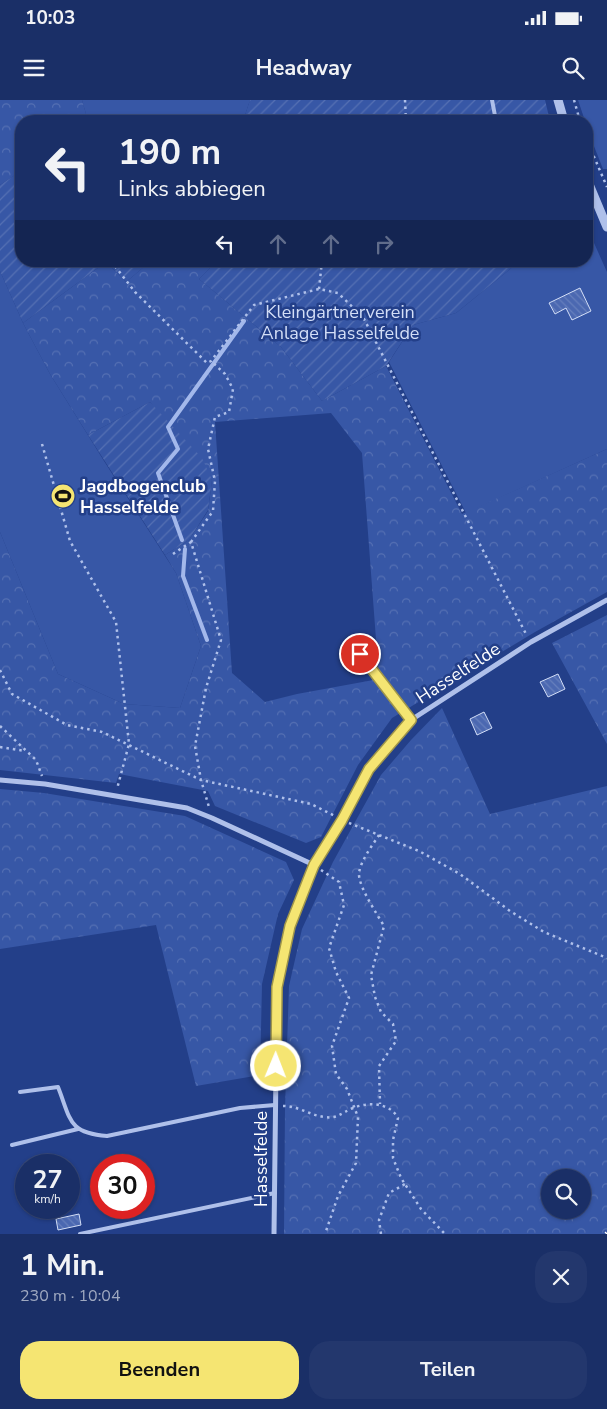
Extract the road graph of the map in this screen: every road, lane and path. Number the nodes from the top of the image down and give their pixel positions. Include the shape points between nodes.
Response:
1 (405, 100) edge
2 (492, 100) edge
3 (558, 100) edge
4 (574, 100) edge
5 (406, 115) edge
6 (495, 115) edge
7 (562, 115) edge
8 (578, 115) edge
9 (593, 154) edge
10 (607, 187) edge
11 (593, 194) edge
12 (607, 227) edge
13 (116, 267) edge
14 (321, 267) edge
15 (318, 289) junction
16 (213, 362) junction
17 (42, 444) dead end
18 (191, 542) junction
19 (173, 554) dead end
20 (607, 600) edge
21 (531, 642) junction
22 (360, 654) dead end
23 (0, 670) edge
24 (411, 720) junction
25 (0, 726) edge
26 (129, 744) junction
27 (0, 747) edge
28 (26, 752) junction
29 (0, 780) edge
30 (201, 780) junction
31 (45, 784) junction
32 (116, 796) junction
33 (212, 818) junction
34 (342, 820) junction
35 (379, 835) junction
36 (314, 865) junction
37 (607, 958) edge
38 (20, 1092) dead end
39 (380, 1104) junction
40 (275, 1105) junction
41 (78, 1129) junction
42 (12, 1145) dead end
43 (405, 1184) junction
44 (274, 1193) junction
45 (80, 1234) edge
46 (274, 1234) edge
47 (324, 1234) edge
48 (381, 1234) edge
49 (445, 1234) edge

1 - 5 path
2 - 6 lane
3 - 7 street
4 - 8 path
9 - 10 path
11 - 12 street
13 - 16 path via 135,292 207,363
14 - 15 path
15 - 16 path via 254,305
15 - 21 path via 338,293 363,317
16 - 18 path via 233,389 228,412 215,417 208,449 215,481 213,511
17 - 26 path via 70,541 116,622
18 - 19 path
18 - 30 path via 220,640 206,688 195,746
20 - 21 street, Hasselfelde
21 - 24 street, Hasselfelde
22 - 24 lane
23 - 26 path via 12,694 66,724 102,732
24 - 34 street, Hasselfelde via 369,769
25 - 28 path
26 - 30 path
26 - 32 path
27 - 28 path
28 - 31 path via 36,760
29 - 31 street
30 - 33 path
30 - 34 path via 311,804
31 - 32 street
32 - 33 street via 187,808
33 - 36 street
34 - 35 path
34 - 36 street, Hasselfelde
35 - 37 path via 419,851 460,874 544,932
35 - 39 path via 359,874 384,926 371,975 375,997 381,1012 393,1024 396,1041 379,1066
36 - 40 street, Hasselfelde via 290,926 277,987
36 - 47 path via 339,882 344,905 329,948 349,998 332,1046 336,1074 348,1089 358,1117 356,1163 338,1196
38 - 41 lane via 58,1087 72,1124
39 - 40 path via 354,1107 335,1118 322,1117 292,1106
39 - 43 path via 398,1118 393,1158
40 - 41 lane via 240,1108 108,1136 91,1135
40 - 44 street, Hasselfelde
41 - 42 lane
43 - 48 path via 389,1193 379,1220
43 - 49 path via 421,1209
44 - 45 lane
44 - 46 street, Hasselfelde

